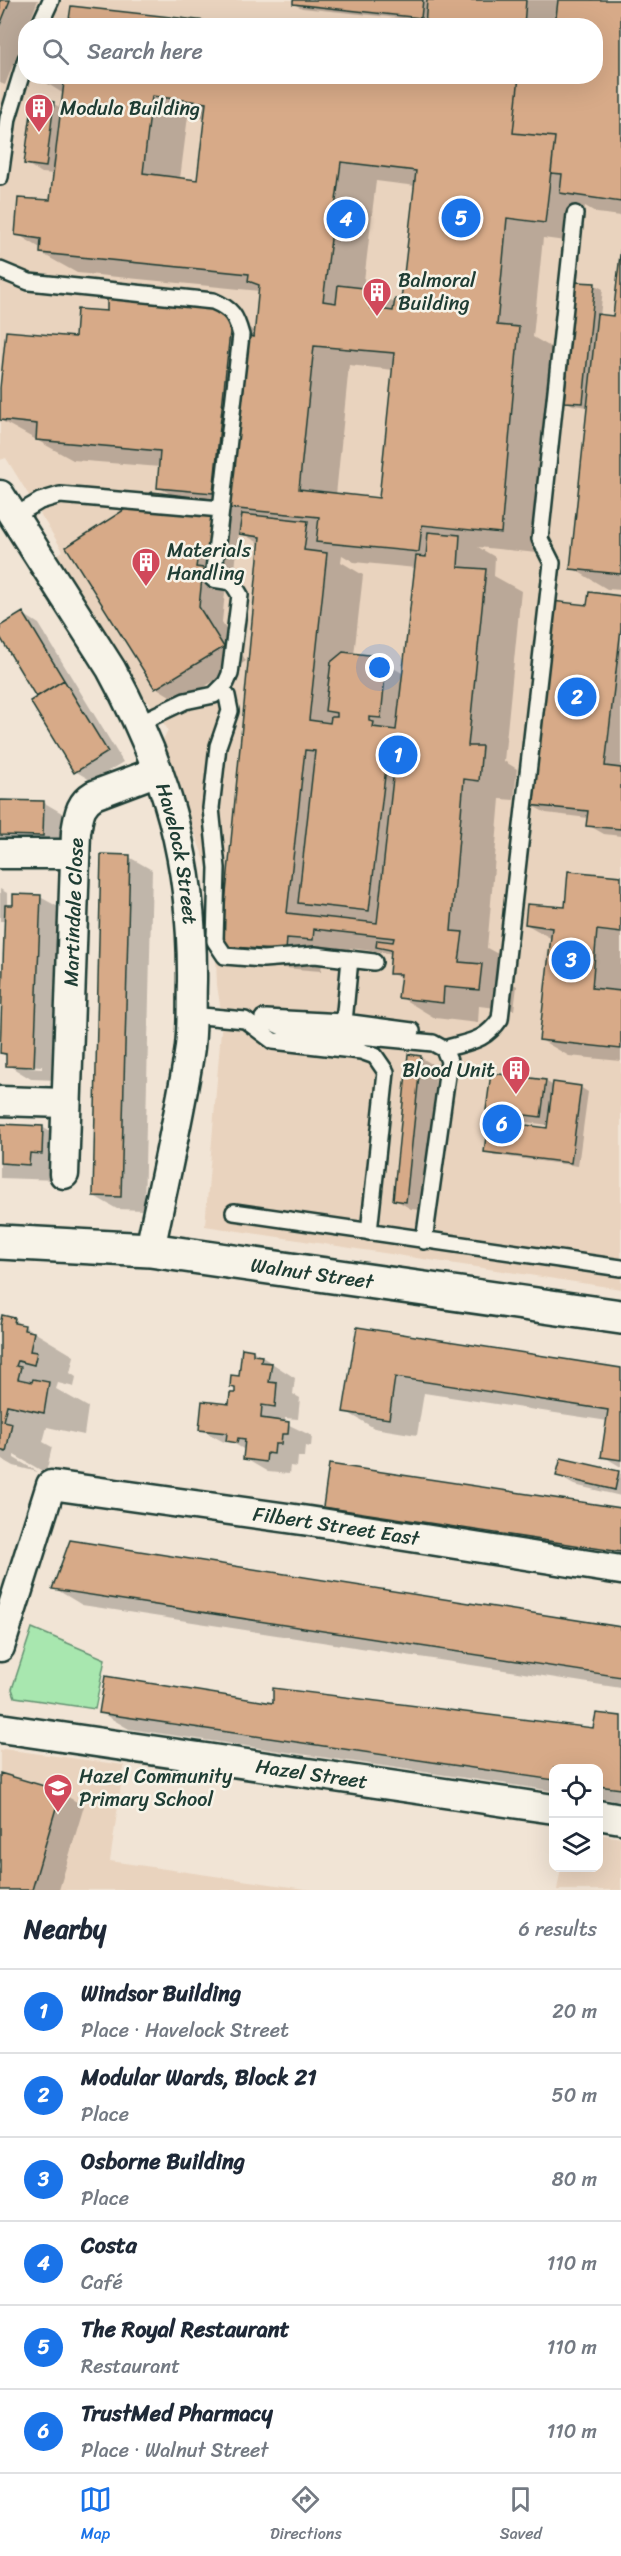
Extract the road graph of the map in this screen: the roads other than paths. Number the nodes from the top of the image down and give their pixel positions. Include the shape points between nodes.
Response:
1 (51, 0) edge
2 (43, 18) edge
3 (18, 84) edge
4 (0, 177) edge
5 (575, 214) dead end
6 (0, 270) edge
7 (7, 506) edge
8 (221, 509) junction
9 (221, 689) junction
10 (139, 723) junction
11 (158, 771) junction
12 (0, 854) edge
13 (75, 854) junction
14 (350, 959) junction
15 (374, 962) dead end
16 (191, 1015) junction
17 (263, 1018) junction
18 (245, 1020) junction
19 (344, 1022) junction
20 (468, 1042) junction
21 (444, 1049) junction
22 (0, 1101) edge
23 (65, 1103) junction
24 (64, 1174) dead end
25 (234, 1212) dead end
26 (369, 1232) junction
27 (424, 1241) junction
28 (0, 1242) edge
29 (150, 1250) junction
30 (621, 1268) edge
31 (621, 1317) edge
32 (621, 1570) edge
33 (0, 1647) edge
34 (0, 1728) edge
35 (549, 1808) edge
36 (603, 1816) edge
37 (621, 1819) edge

1 - 2 lane
3 - 4 lane via 8,118
5 - 20 lane via 540,538 552,563 500,1019 491,1032
6 - 8 lane via 29,282 213,301 229,308 236,316 241,335
7 - 8 lane via 60,495
7 - 10 street, Havelock Street via 111,669
8 - 9 lane via 213,579 232,582 240,595 231,674
9 - 10 lane
9 - 14 lane via 231,711 218,746 211,808 217,868 215,941 225,956 263,959 315,955
10 - 11 street, Havelock Street
11 - 13 street, Martindale Close via 86,801 80,809
11 - 16 street, Havelock Street via 177,829 188,886
12 - 13 street
13 - 23 street, Martindale Close
14 - 15 lane
14 - 19 lane
16 - 18 lane
16 - 29 street, Havelock Street via 189,1052
17 - 18 lane
17 - 19 lane
17 - 21 lane via 286,1029 433,1043
18 - 26 lane via 273,1041 361,1051 381,1063 386,1072
19 - 20 lane
20 - 21 lane
21 - 27 lane via 448,1061
22 - 23 street
23 - 24 street, Martindale Close
25 - 26 lane
26 - 27 lane
27 - 30 lane
28 - 29 street, Walnut Street
29 - 31 street, Walnut Street
32 - 33 street, Filbert Street East via 51,1485
34 - 35 street, Hazel Street
36 - 37 street

